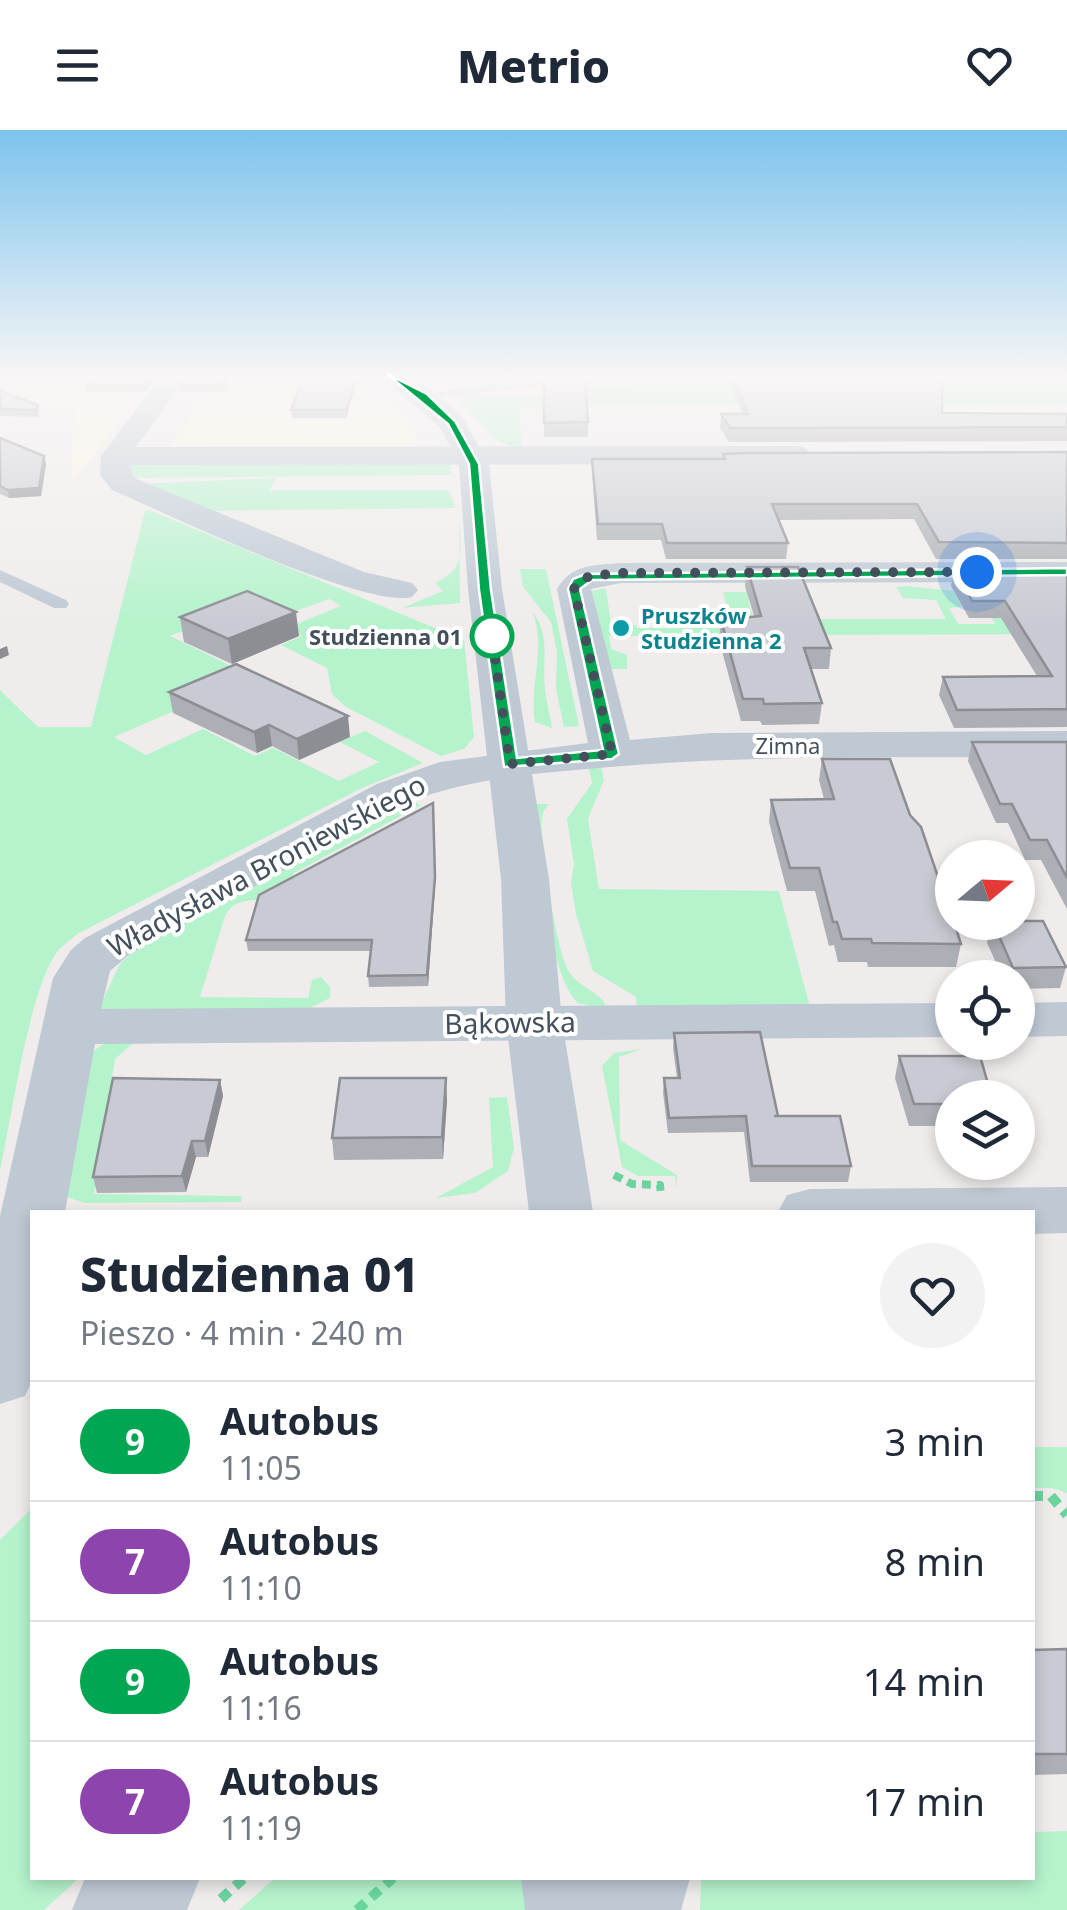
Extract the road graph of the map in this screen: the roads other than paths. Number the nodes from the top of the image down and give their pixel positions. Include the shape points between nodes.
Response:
1 (115, 459) edge
2 (471, 459) edge
3 (1067, 572) edge
4 (0, 574) edge
5 (400, 590) dead end
6 (60, 604) dead end
7 (1067, 744) edge
8 (612, 754) junction
9 (510, 764) junction
10 (1067, 1019) edge
11 (935, 1020) edge
12 (1035, 1020) edge
13 (534, 1021) junction
14 (68, 1027) junction
15 (32, 1210) edge
16 (561, 1210) edge
17 (1035, 1210) edge
18 (1067, 1210) edge
19 (30, 1222) edge
20 (0, 1376) edge
21 (151, 1880) edge
22 (568, 1880) edge
23 (642, 1880) edge
24 (120, 1910) edge
25 (573, 1910) edge
26 (633, 1910) edge

1 - 5 street via 115,474 139,493 354,580
2 - 9 street
3 - 8 street via 584,578 574,589
4 - 6 lane
7 - 8 street, Zimna via 711,746
8 - 9 street, Zimna
9 - 13 street
9 - 14 street, Władysława Broniewskiego via 409,786 124,936 88,960
10 - 12 street
11 - 13 street, Bąkowska
13 - 14 street, Bąkowska
13 - 16 street
14 - 15 street, Władysława Broniewskiego
17 - 18 street
19 - 20 street, Władysława Broniewskiego
21 - 24 street
22 - 25 street
23 - 26 street

